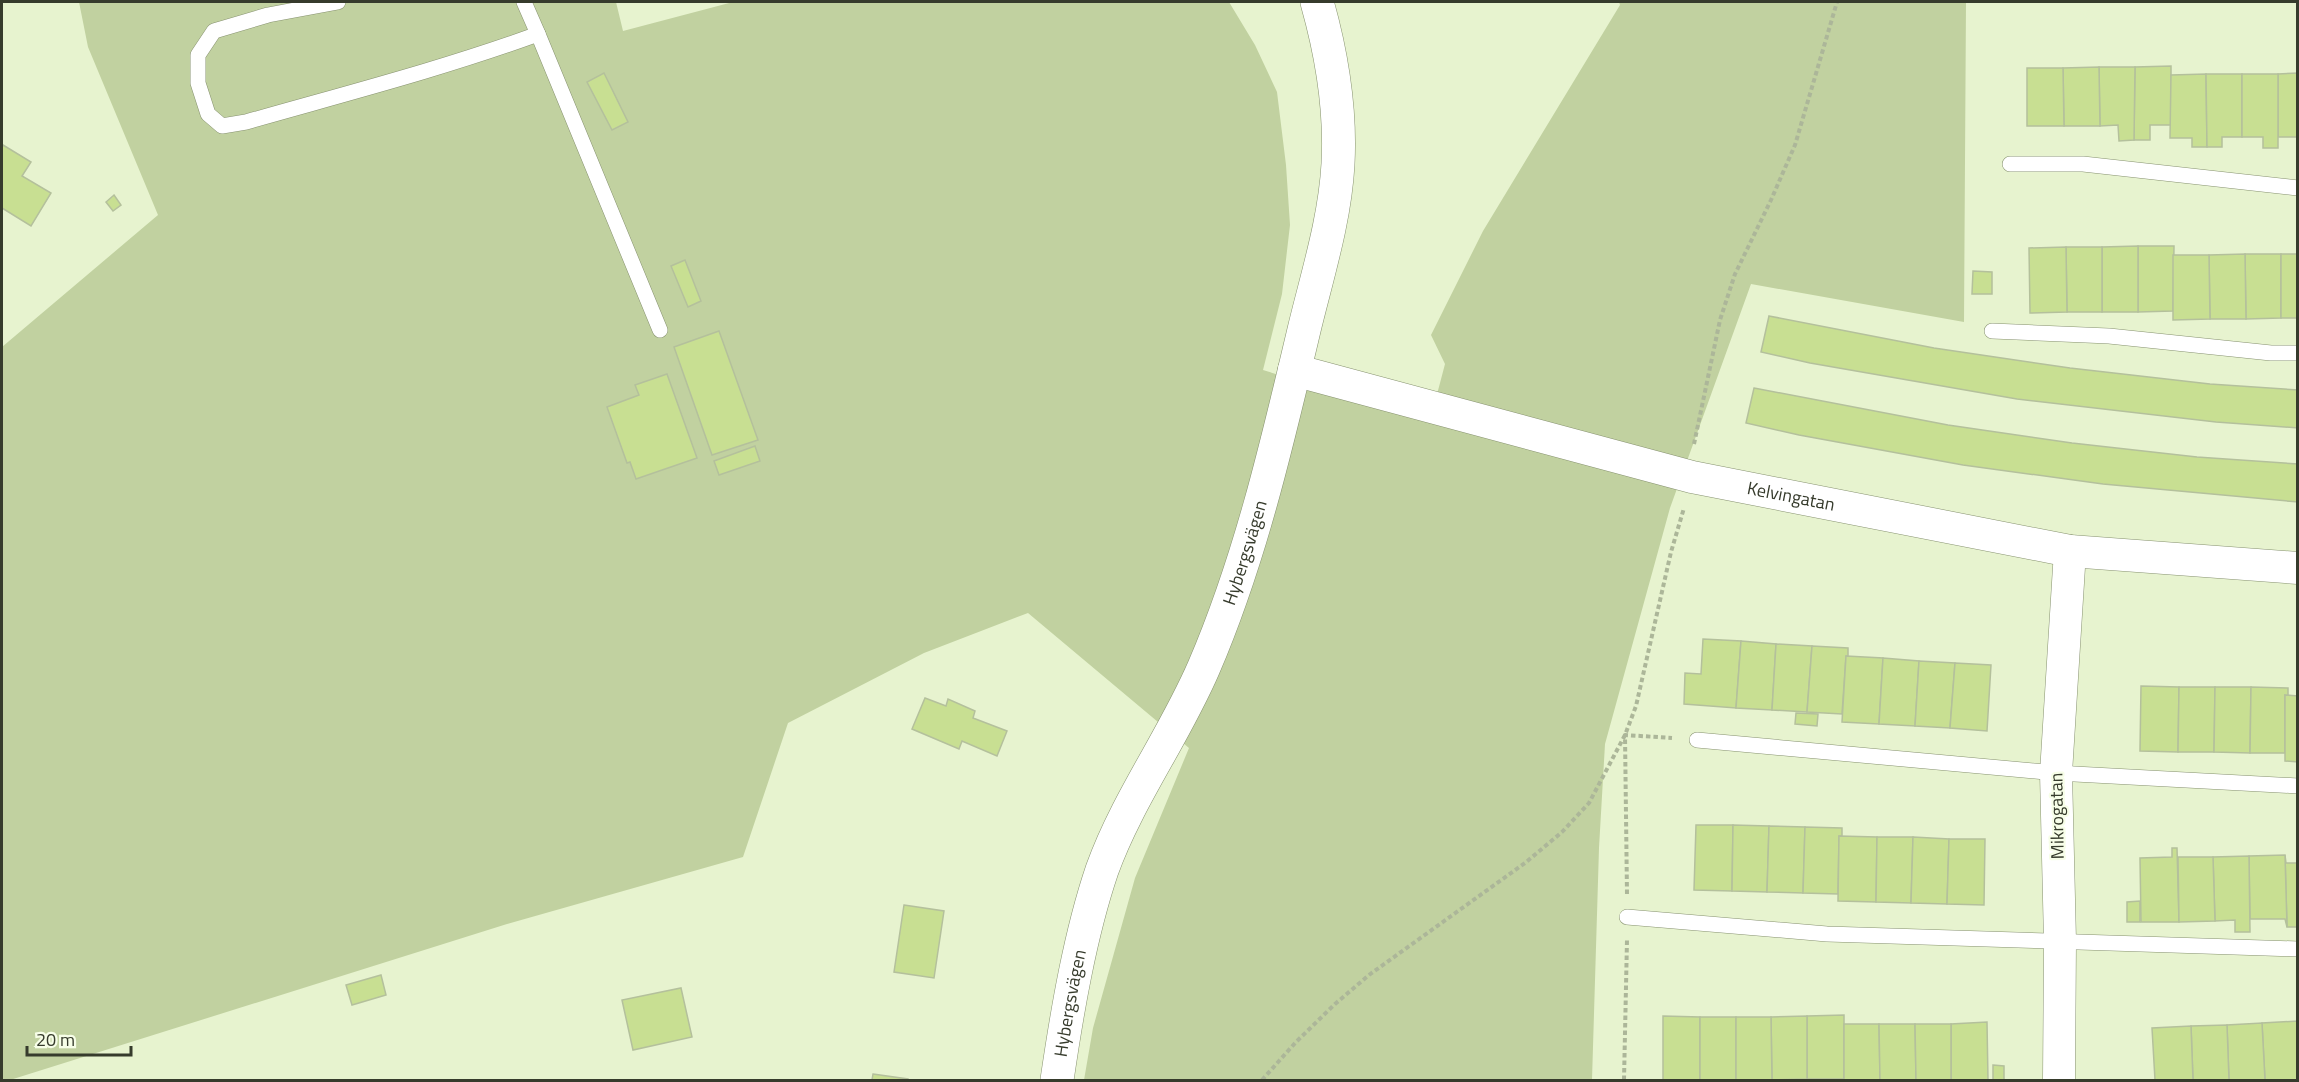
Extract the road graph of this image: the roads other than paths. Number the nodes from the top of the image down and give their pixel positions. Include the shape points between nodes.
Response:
1 (338, 2) edge
2 (524, 2) edge
3 (1317, 2) edge
4 (538, 34) junction
5 (2010, 164) dead end
6 (2298, 188) edge
7 (660, 330) dead end
8 (1992, 331) dead end
9 (2298, 353) edge
10 (1294, 370) junction
11 (2070, 551) junction
12 (2298, 568) edge
13 (1697, 740) road end
14 (2056, 773) junction
15 (2298, 786) edge
16 (1628, 917) dead end
17 (2060, 941) junction
18 (2298, 949) edge
19 (1057, 1080) edge
20 (2059, 1080) edge

1 - 4 lane via 268,15 214,31 198,55 198,83 208,114 222,126 246,122 457,62
2 - 4 lane
3 - 10 street, Hybergsvägen via 1337,94 1338,164 1332,213
4 - 7 lane
5 - 6 lane via 2083,164
8 - 9 lane via 2109,336
10 - 11 street, Kelvingatan via 1692,477
10 - 19 street, Hybergsvägen via 1259,507 1224,619 1179,718 1130,805 1103,869 1085,930
11 - 12 street, Kelvingatan
11 - 14 street, Mikrogatan
13 - 14 lane
14 - 15 lane
14 - 17 street, Mikrogatan
16 - 17 lane via 1827,934
17 - 18 lane
17 - 20 street, Mikrogatan

